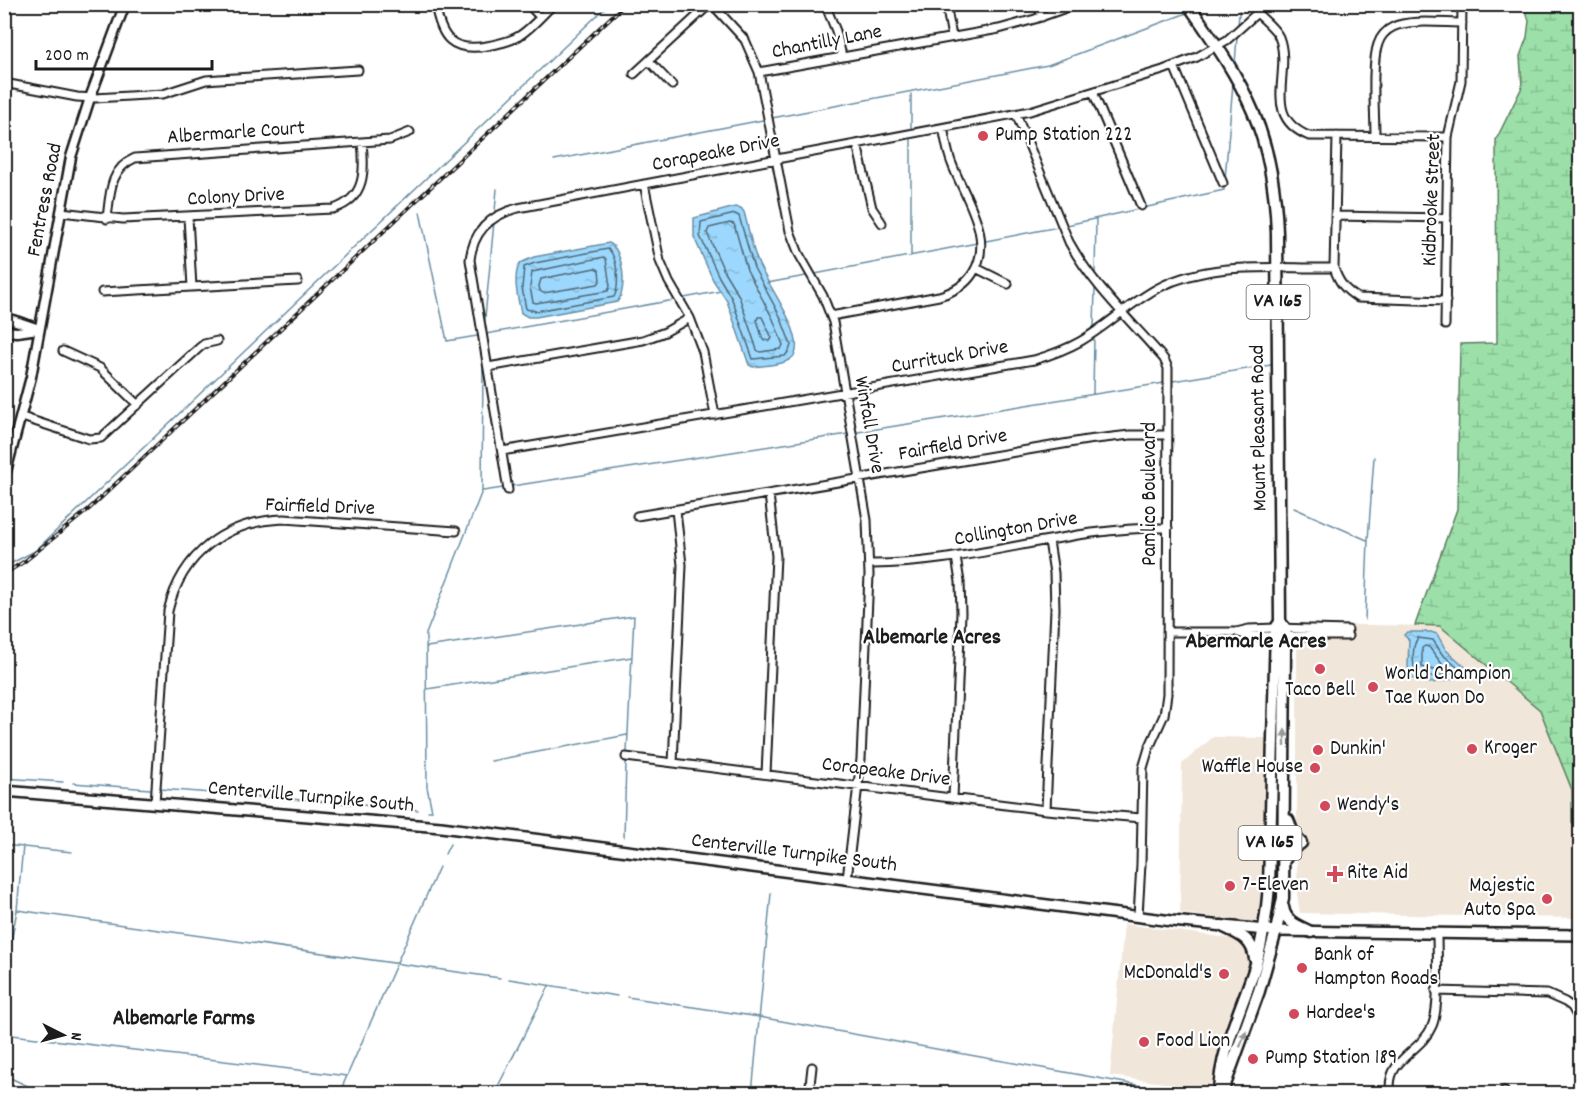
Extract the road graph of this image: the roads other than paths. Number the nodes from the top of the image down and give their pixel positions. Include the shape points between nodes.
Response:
1 (125, 4) edge
2 (435, 4) edge
3 (528, 4) edge
4 (554, 4) edge
5 (711, 4) edge
6 (825, 4) edge
7 (946, 4) edge
8 (1038, 4) edge
9 (1077, 4) edge
10 (1188, 4) edge
11 (1262, 4) edge
12 (1462, 4) edge
13 (1257, 14) junction
14 (540, 17) junction
15 (1042, 17) junction
16 (1462, 23) junction
17 (952, 37) junction
18 (1218, 47) junction
19 (842, 56) junction
20 (649, 61) junction
21 (1174, 66) junction
22 (358, 70) dead end
23 (759, 72) junction
24 (634, 74) dead end
25 (4, 83) edge
26 (672, 85) dead end
27 (1093, 92) junction
28 (90, 98) junction
29 (1016, 114) junction
30 (943, 128) junction
31 (410, 132) dead end
32 (1337, 136) junction
33 (1375, 136) junction
34 (1448, 137) junction
35 (362, 142) junction
36 (857, 144) junction
37 (776, 159) junction
38 (1223, 183) dead end
39 (644, 184) junction
40 (1141, 206) dead end
41 (61, 212) junction
42 (1335, 216) junction
43 (188, 217) junction
44 (1447, 218) junction
45 (107, 219) junction
46 (882, 223) dead end
47 (976, 268) junction
48 (1334, 268) junction
49 (1278, 269) junction
50 (298, 281) dead end
51 (1008, 284) dead end
52 (192, 287) junction
53 (102, 292) dead end
54 (1446, 301) junction
55 (1122, 312) junction
56 (831, 316) junction
57 (4, 317) edge
58 (690, 318) junction
59 (1445, 325) dead end
60 (39, 329) junction
61 (4, 331) edge
62 (217, 341) dead end
63 (63, 351) dead end
64 (488, 367) junction
65 (846, 392) junction
66 (138, 405) junction
67 (715, 415) junction
68 (22, 417) junction
69 (1168, 435) junction
70 (502, 451) junction
71 (861, 478) junction
72 (4, 479) edge
73 (508, 490) dead end
74 (769, 494) junction
75 (676, 510) junction
76 (637, 516) dead end
77 (1168, 528) junction
78 (456, 531) dead end
79 (1049, 541) junction
80 (956, 557) junction
81 (869, 564) junction
82 (1280, 630) junction
83 (1167, 632) junction
84 (1348, 633) dead end
85 (626, 757) dead end
86 (673, 763) junction
87 (766, 774) junction
88 (858, 786) junction
89 (4, 791) edge
90 (953, 798) junction
91 (154, 803) junction
92 (1271, 803) junction
93 (1285, 807) junction
94 (1046, 810) junction
95 (1142, 818) junction
96 (1285, 859) junction
97 (847, 879) junction
98 (1283, 898) junction
99 (1138, 916) junction
100 (1222, 926) junction
101 (1264, 931) junction
102 (1276, 931) junction
103 (1311, 932) junction
104 (1437, 933) junction
105 (1581, 935) edge
106 (1255, 965) junction
107 (1436, 991) junction
108 (1581, 1021) edge
109 (812, 1066) dead end
110 (809, 1094) edge
111 (1220, 1094) edge
112 (1391, 1094) edge

1 - 28 street, Fentress Road
2 - 14 street via 443,34 463,48 509,41
3 - 14 street
4 - 14 street
5 - 20 street
5 - 23 street, Winfall Drive via 745,40
6 - 19 street
7 - 17 street
8 - 15 street
9 - 15 street, Chantilly Lane
10 - 18 highway, Mount Pleasant Road / VA 165
11 - 13 street
12 - 16 street, Kidbrooke Street
13 - 18 street, Corapeake Drive
13 - 32 street via 1278,36 1281,46 1284,117 1298,132 1309,136
15 - 17 street, Chantilly Lane
16 - 33 street via 1405,23 1383,34 1375,57
16 - 34 street, Kidbrooke Street via 1461,81
17 - 19 street, Chantilly Lane
18 - 21 street, Corapeake Drive
18 - 49 highway, Mount Pleasant Road / VA 165 via 1244,91 1267,149 1276,197
19 - 23 street, Chantilly Lane
20 - 24 street
20 - 26 street
21 - 27 street, Corapeake Drive
21 - 38 street
22 - 28 street via 206,80 163,94
23 - 37 street, Winfall Drive
25 - 28 street
27 - 29 street, Corapeake Drive
27 - 40 street
28 - 41 street, Fentress Road via 71,157
29 - 30 street, Corapeake Drive
29 - 55 street, Pamlico Boulevard via 1069,242
30 - 36 street, Corapeake Drive
30 - 47 street via 948,154 981,236
31 - 35 street, Albermarle Court via 390,140
32 - 33 street
32 - 42 street
33 - 34 street
34 - 44 street, Kidbrooke Street
35 - 43 street, Colony Drive via 362,182 354,196 338,207
35 - 45 street, Albermarle Court via 135,158 114,175
36 - 37 street, Corapeake Drive
36 - 46 street via 872,208
37 - 39 street, Corapeake Drive
37 - 56 street, Winfall Drive via 790,231
39 - 58 street via 660,261
39 - 64 street, Corapeake Drive via 506,211 484,225 475,239 470,260
41 - 45 street, Colony Drive
41 - 60 street, Fentress Road
42 - 44 street
42 - 48 street
43 - 45 street, Colony Drive
43 - 52 street
44 - 54 street, Kidbrooke Street
47 - 51 street
47 - 56 street via 948,294
48 - 49 street, Currituck Drive
48 - 54 street via 1346,291 1358,298
49 - 55 street, Currituck Drive via 1220,269 1189,275 1155,290
49 - 82 highway, Mount Pleasant Road / VA 165
50 - 52 street
52 - 53 street
54 - 59 street, Kidbrooke Street
55 - 65 street, Currituck Drive via 1081,341 1041,358
55 - 69 street, Pamlico Boulevard via 1166,362
56 - 65 street, Winfall Drive
57 - 60 street
58 - 64 street via 643,340
58 - 67 street via 703,352
60 - 61 street
60 - 68 street, Fentress Road
62 - 66 street via 199,348
63 - 66 street via 100,368
64 - 70 street, Corapeake Drive
65 - 67 street, Currituck Drive
65 - 71 street, Winfall Drive
66 - 68 street via 107,435 95,439
67 - 70 street, Currituck Drive
68 - 72 street, Fentress Road
69 - 71 street, Fairfield Drive via 1087,440
69 - 77 street, Pamlico Boulevard
70 - 73 street, Corapeake Drive
71 - 74 street, Fairfield Drive
71 - 81 street, Winfall Drive
74 - 75 street, Fairfield Drive
74 - 87 street via 775,581
75 - 76 street, Fairfield Drive
75 - 86 street via 682,565
77 - 79 street, Collington Drive via 1129,529
77 - 83 street, Pamlico Boulevard
78 - 91 street, Fairfield Drive via 268,519 235,528 209,544 176,585 168,611
79 - 80 street, Collington Drive
79 - 94 street via 1055,609
80 - 81 street, Collington Drive
80 - 90 street via 961,613
81 - 88 street, Winfall Drive
82 - 83 street
82 - 84 street
82 - 92 highway, Mount Pleasant Road / VA 165
93 -> 82 highway, Mount Pleasant Road / VA 165
83 - 95 street, Pamlico Boulevard via 1166,702 1143,768
85 - 86 street, Corapeake Drive
86 - 87 street, Corapeake Drive
87 - 88 street, Corapeake Drive
88 - 90 street, Corapeake Drive
88 - 97 street, Winfall Drive
89 - 91 main road, Centerville Turnpike South
90 - 94 street, Corapeake Drive
91 - 97 main road, Centerville Turnpike South via 441,827
92 - 93 highway
92 - 101 highway, Mount Pleasant Road / VA 165
93 - 96 highway, Mount Pleasant Road / VA 165
93 - 96 highway via 1294,837 1301,843
94 - 95 street, Corapeake Drive
95 - 99 street, Pamlico Boulevard
96 - 98 highway, Mount Pleasant Road / VA 165
97 - 99 main road, Centerville Turnpike South
98 - 102 highway, Mount Pleasant Road / VA 165
98 - 103 highway via 1287,919
99 - 100 main road, Centerville Turnpike South
100 - 101 main road, Centerville Turnpike South
100 - 106 highway via 1251,943
101 - 102 main road, Centerville Turnpike South
101 - 106 highway, Mount Pleasant Road / VA 165
102 - 103 main road, Centerville Turnpike South
111 -> 102 highway, Mount Pleasant Road / VA 165 via 1259,992
103 - 104 main road, Centerville Turnpike South
104 - 105 main road, Centerville Turnpike South
104 - 107 street
106 - 111 highway, Mount Pleasant Road / VA 165 via 1224,1058
107 - 108 street via 1546,994 1572,1007
107 - 112 street via 1432,1028 1395,1066 1390,1076
109 - 110 street

